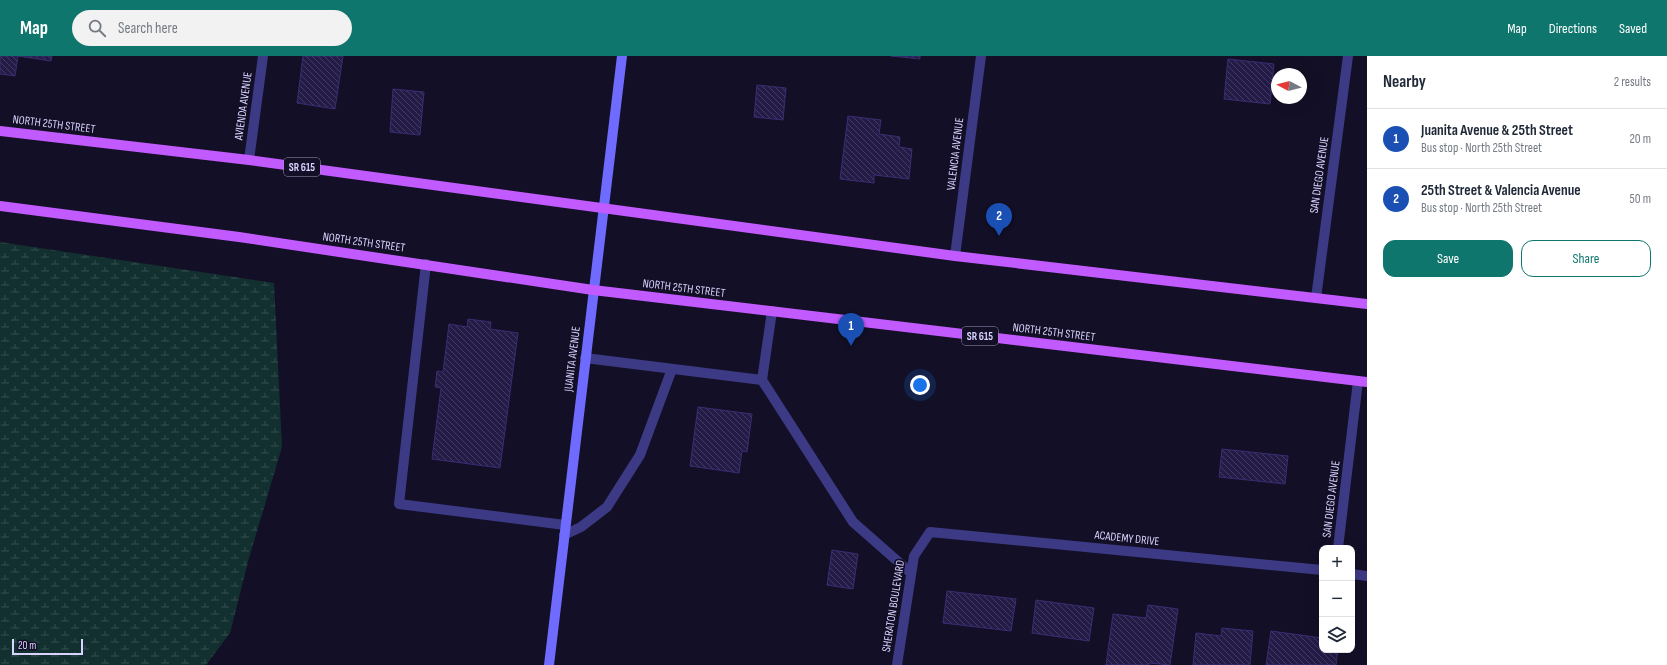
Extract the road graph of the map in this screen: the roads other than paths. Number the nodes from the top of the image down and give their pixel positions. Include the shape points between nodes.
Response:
1 (262, 56) edge
2 (622, 56) edge
3 (981, 56) edge
4 (1348, 56) edge
5 (2, 132) edge
6 (249, 160) junction
7 (0, 206) edge
8 (603, 208) junction
9 (955, 256) junction
10 (426, 264) junction
11 (593, 290) junction
12 (1316, 298) junction
13 (1367, 304) edge
14 (772, 311) junction
15 (585, 358) junction
16 (672, 369) junction
17 (762, 380) junction
18 (1363, 382) edge
19 (565, 530) junction
20 (930, 532) joint
21 (1338, 545) edge
22 (1319, 570) edge
23 (911, 573) junction
24 (1355, 574) edge
25 (1367, 576) edge
26 (549, 665) edge
27 (897, 665) edge

1 - 6 street, AVIENDA AVENUE
2 - 8 street, JUANITA AVENUE
3 - 9 street, VALENCIA AVENUE
4 - 12 street, SAN DIEGO AVENUE
5 - 6 main road, NORTH 25TH STREET / SR 615
6 - 8 main road, NORTH 25TH STREET / SR 615
7 - 10 main road, NORTH 25TH STREET / SR 615
8 - 9 main road, NORTH 25TH STREET / SR 615
8 - 11 street, JUANITA AVENUE
9 - 12 main road, NORTH 25TH STREET / SR 615
10 - 11 main road, NORTH 25TH STREET / SR 615
10 - 19 street via 399,504
11 - 14 main road, NORTH 25TH STREET / SR 615
11 - 15 street, JUANITA AVENUE
12 - 13 main road, NORTH 25TH STREET / SR 615
14 - 17 street
14 - 18 main road, NORTH 25TH STREET / SR 615
15 - 16 street
15 - 19 street, JUANITA AVENUE
16 - 17 street
16 - 19 street via 640,455 607,507 581,527
17 - 23 street via 853,522
18 - 21 street, SAN DIEGO AVENUE
19 - 26 street, JUANITA AVENUE
20 - 22 street, ACADEMY DRIVE
20 - 23 street, SHERATON BOULEVARD via 914,556
23 - 27 street, SHERATON BOULEVARD
24 - 25 street

